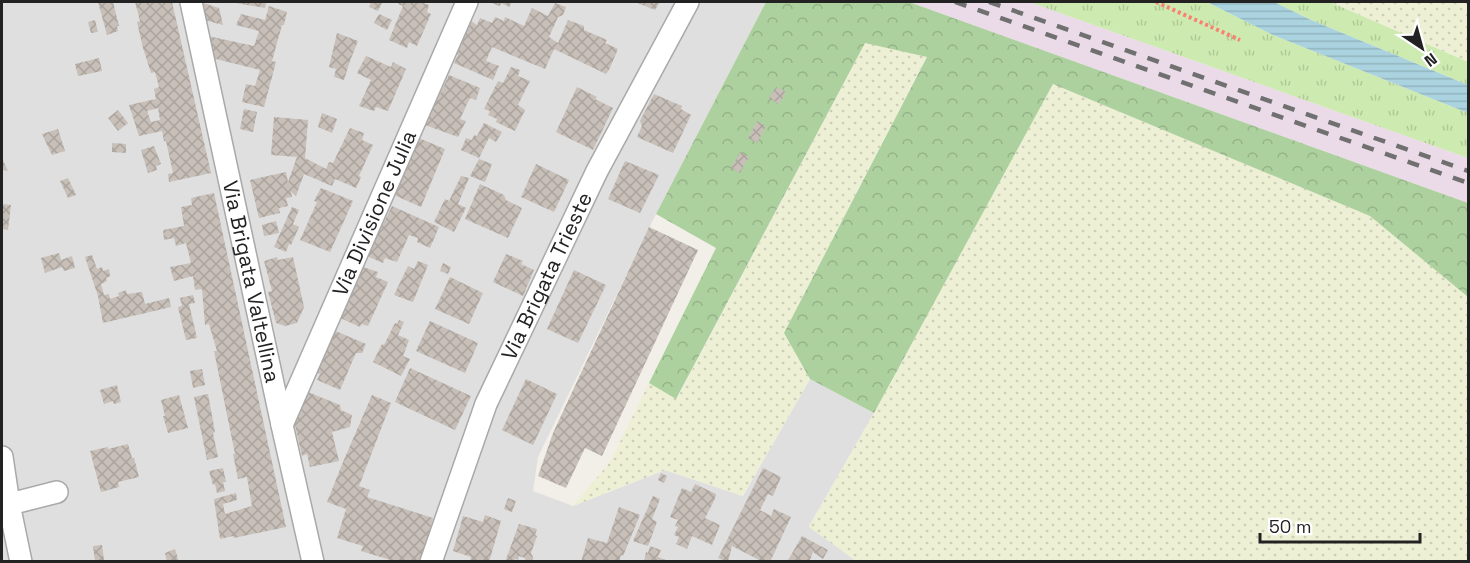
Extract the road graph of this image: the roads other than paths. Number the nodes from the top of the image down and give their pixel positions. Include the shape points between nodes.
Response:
1 (191, 2) edge
2 (467, 2) edge
3 (688, 2) edge
4 (282, 425) junction
5 (2, 457) edge
6 (57, 492) dead end
7 (5, 505) edge
8 (21, 561) edge
9 (314, 561) edge
10 (431, 561) edge

1 - 4 street, Via Brigata Valtellina
2 - 4 street, Via Divisione Julia
3 - 10 street, Via Brigata Trieste via 597,171 486,404
4 - 9 street, Via Brigata Valtellina
5 - 7 street
6 - 7 street
7 - 8 street

